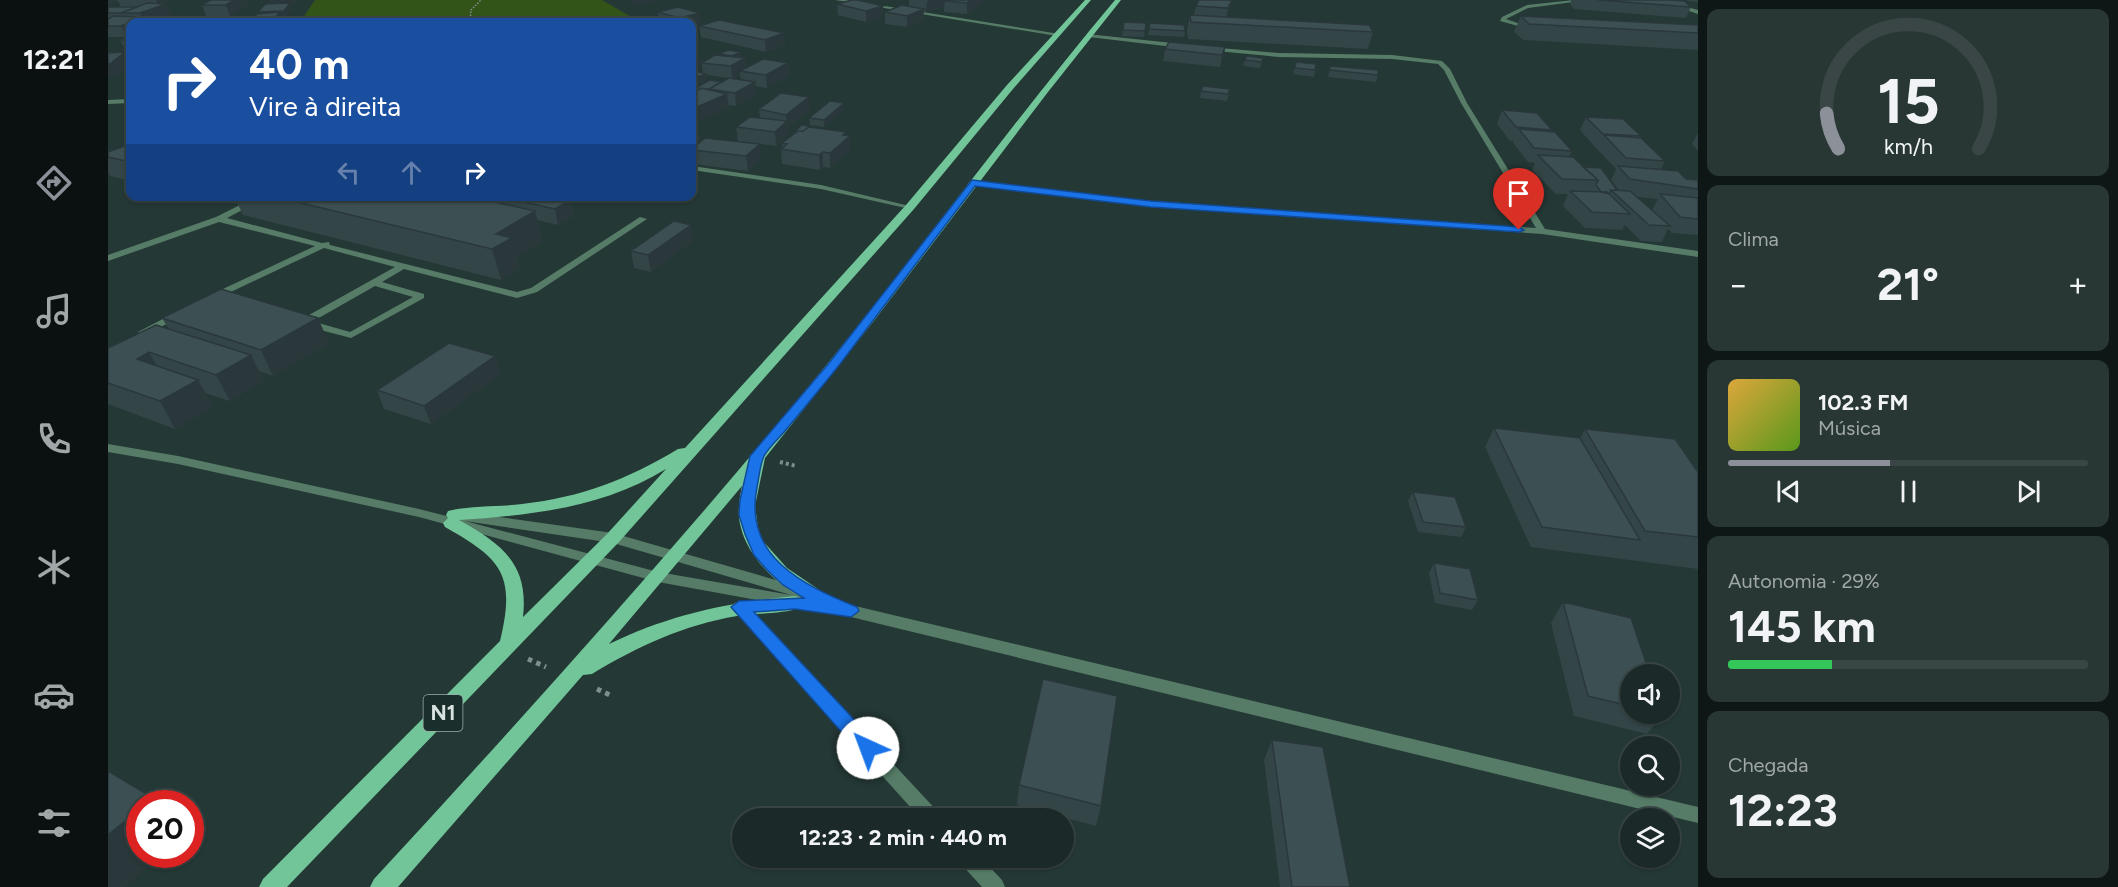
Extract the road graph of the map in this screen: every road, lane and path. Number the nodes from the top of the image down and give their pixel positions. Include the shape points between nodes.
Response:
1 (481, 0) edge
2 (837, 0) edge
3 (1088, 0) edge
4 (1118, 0) edge
5 (1598, 0) edge
6 (1671, 5) edge
7 (1698, 12) edge
8 (470, 18) edge
9 (1542, 30) edge
10 (1057, 34) junction
11 (1089, 35) junction
12 (1193, 47) edge
13 (1205, 48) edge
14 (108, 102) edge
15 (126, 102) edge
16 (696, 169) edge
17 (972, 183) junction
18 (255, 201) edge
19 (910, 207) junction
20 (219, 219) junction
21 (643, 219) dead end
22 (1542, 231) junction
23 (326, 244) junction
24 (1698, 254) edge
25 (108, 258) edge
26 (403, 266) junction
27 (373, 282) junction
28 (198, 304) edge
29 (188, 309) edge
30 (128, 339) edge
31 (700, 441) junction
32 (108, 448) edge
33 (757, 456) junction
34 (452, 519) junction
35 (613, 538) junction
36 (677, 554) junction
37 (591, 561) junction
38 (658, 578) junction
39 (815, 596) junction
40 (795, 603) junction
41 (739, 607) junction
42 (851, 611) junction
43 (507, 649) junction
44 (569, 677) junction
45 (610, 695) dead end
46 (923, 808) edge
47 (1698, 815) edge
48 (977, 868) edge
49 (271, 887) edge
50 (382, 887) edge
51 (995, 887) edge

1 - 8 path via 471,10
2 - 10 street
3 - 10 main road, N1
4 - 11 main road
5 - 9 street via 1527,7 1503,21
6 - 7 street
10 - 19 main road, N1
11 - 12 street
11 - 17 main road
13 - 22 street via 1270,55 1392,57 1440,62
14 - 15 street
16 - 19 street via 821,187
17 - 22 street via 1151,204
17 - 33 main road via 833,365
18 - 20 street
19 - 31 main road, N1
20 - 23 street
20 - 25 street
21 - 26 street via 526,294 505,294
22 - 24 street
23 - 26 street
23 - 28 street
26 - 27 street
27 - 27 street via 421,296 351,335 309,324 313,317
29 - 30 street
31 - 34 main road via 655,471 601,495 536,509
31 - 35 main road, N1
32 - 34 street
33 - 36 main road
33 - 39 main road via 747,515 759,551 789,581
34 - 35 street
34 - 37 street
34 - 43 main road via 496,552 518,589 517,613
35 - 36 street
35 - 37 main road, N1
36 - 38 main road
36 - 39 street
37 - 38 street
37 - 43 main road, N1
38 - 40 street
38 - 44 main road
39 - 42 street
40 - 41 main road
40 - 42 street
41 - 44 main road via 642,634
41 - 46 street
42 - 47 street
43 - 44 path
43 - 49 main road, N1
44 - 45 path
44 - 50 main road
48 - 51 street

